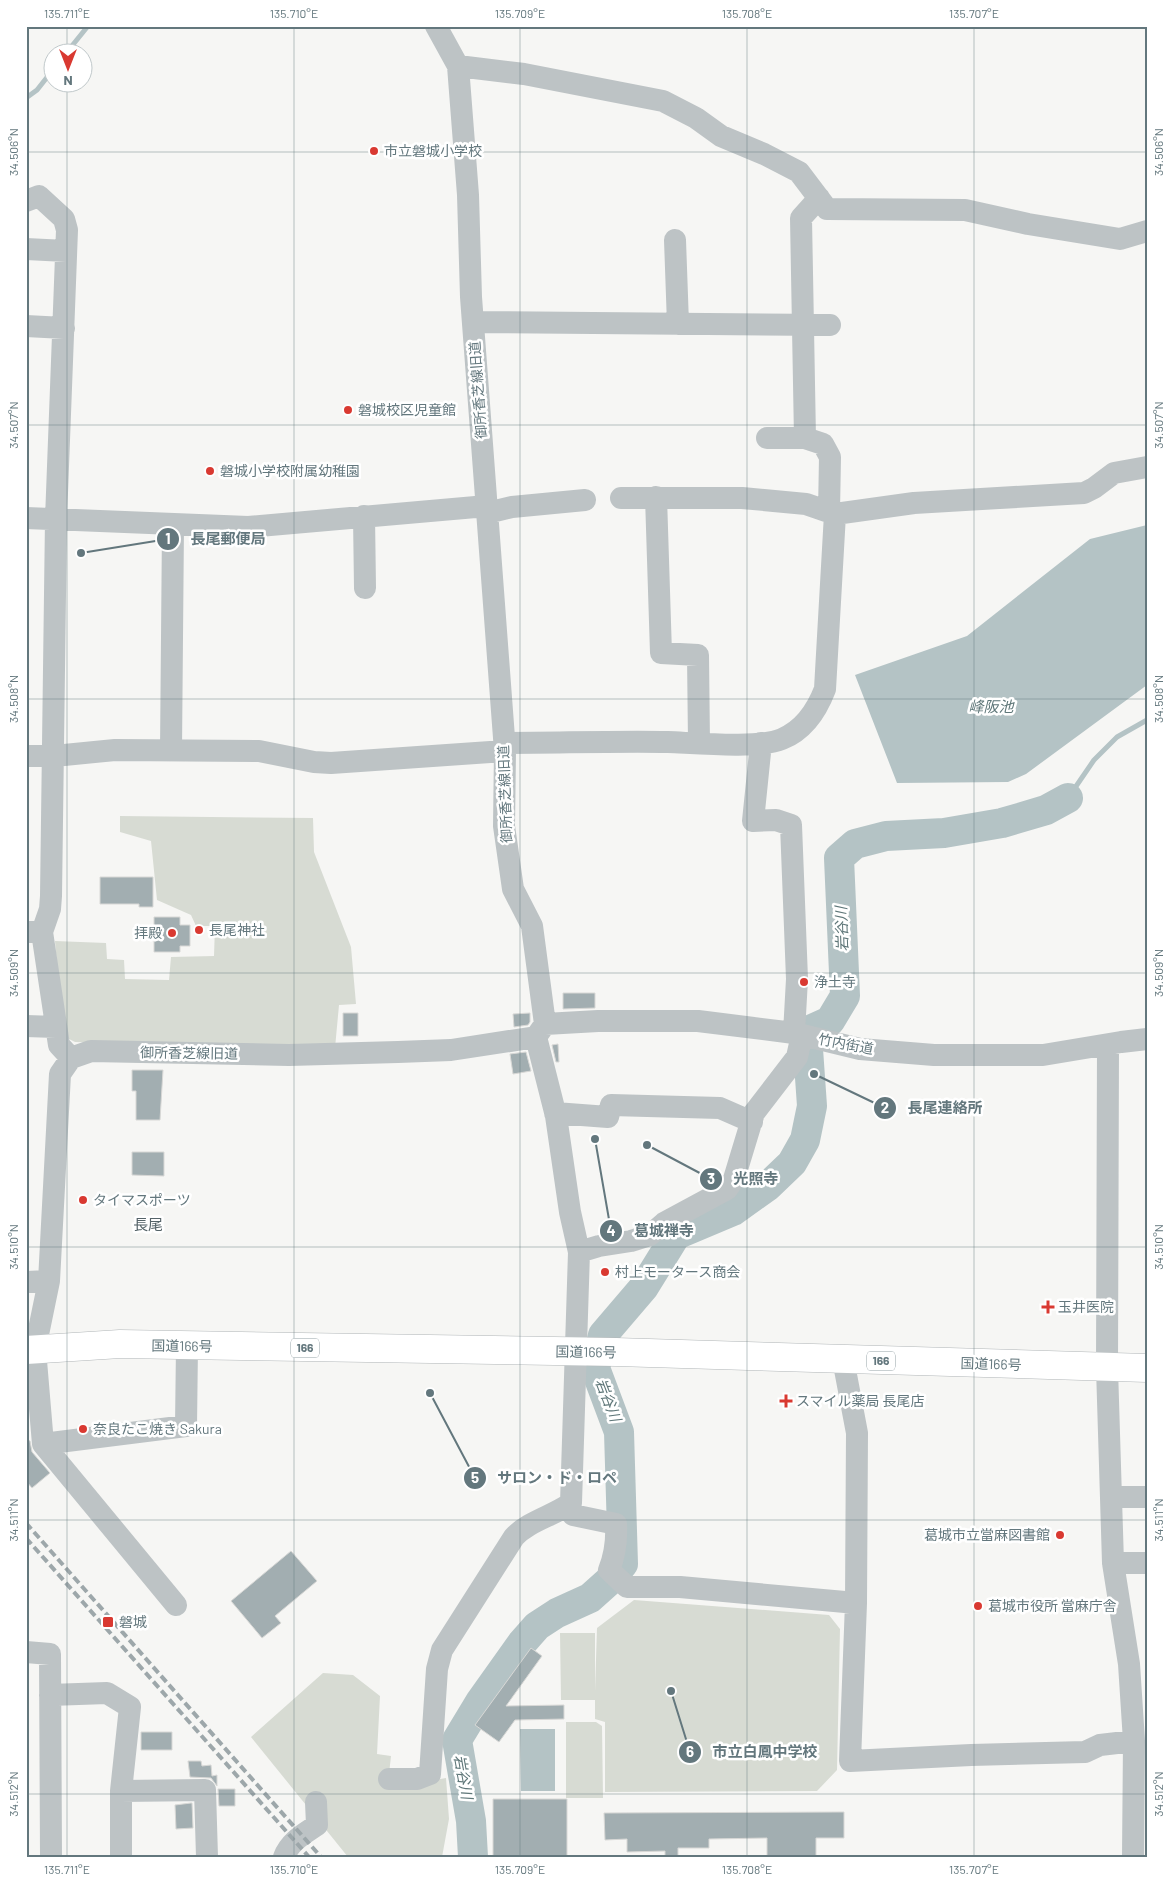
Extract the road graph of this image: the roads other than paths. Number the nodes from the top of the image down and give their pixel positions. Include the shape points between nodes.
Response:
1 (436, 26) edge
2 (458, 66) junction
3 (819, 198) junction
4 (26, 201) edge
5 (1147, 231) edge
6 (674, 240) dead end
7 (26, 249) edge
8 (66, 251) junction
9 (473, 322) junction
10 (678, 324) junction
11 (803, 325) junction
12 (830, 325) dead end
13 (26, 326) edge
14 (64, 328) junction
15 (768, 438) dead end
16 (805, 438) junction
17 (1147, 467) edge
18 (656, 497) junction
19 (621, 498) dead end
20 (586, 500) dead end
21 (487, 509) junction
22 (832, 513) junction
23 (364, 516) junction
24 (26, 518) edge
25 (56, 520) junction
26 (172, 525) junction
27 (365, 588) dead end
28 (699, 743) junction
29 (761, 744) junction
30 (504, 747) junction
31 (171, 750) junction
32 (26, 756) edge
33 (54, 756) junction
34 (34, 932) edge
35 (26, 1026) edge
36 (56, 1027) junction
37 (540, 1030) junction
38 (804, 1036) junction
39 (1147, 1039) edge
40 (1108, 1045) junction
41 (71, 1058) junction
42 (555, 1113) junction
43 (752, 1122) junction
44 (579, 1252) junction
45 (26, 1282) edge
46 (49, 1282) junction
47 (188, 1346) junction
48 (30, 1350) edge
49 (575, 1352) junction
50 (843, 1359) junction
51 (1106, 1368) junction
52 (1147, 1368) edge
53 (43, 1444) junction
54 (1112, 1497) junction
55 (1147, 1497) edge
56 (567, 1506) junction
57 (1113, 1563) junction
58 (1147, 1563) edge
59 (856, 1603) junction
60 (176, 1605) dead end
61 (26, 1652) edge
62 (50, 1695) junction
63 (1134, 1741) junction
64 (389, 1779) dead end
65 (121, 1791) junction
66 (316, 1802) dead end
67 (51, 1857) edge
68 (121, 1857) edge
69 (207, 1857) edge
70 (284, 1857) edge
71 (1133, 1857) edge

1 - 2 street, 御所香芝線旧道
2 - 3 street via 524,74 663,101 721,136 800,172
2 - 9 street, 御所香芝線旧道
3 - 5 street via 827,209 965,210 1120,239
3 - 11 street via 802,218
4 - 8 street via 39,196 64,219
6 - 10 street
7 - 8 street
8 - 14 street
9 - 10 street
9 - 21 street, 御所香芝線旧道
10 - 11 street
11 - 12 street
11 - 16 street
13 - 14 street
14 - 25 street
15 - 16 street
16 - 22 street via 824,444 830,457
17 - 22 street via 1114,473 1084,493 914,503
18 - 19 street
18 - 22 street via 742,498 806,504
18 - 28 street via 661,653 698,655
20 - 21 street
21 - 23 street
21 - 30 street, 御所香芝線旧道
22 - 29 street via 825,689 819,704 801,728 781,739
23 - 26 street via 248,528
23 - 27 street
24 - 25 street
25 - 26 street
25 - 33 street
26 - 31 street
28 - 29 street
28 - 30 street
29 - 38 street via 753,821 776,820 791,824 797,979
30 - 31 street via 330,763 259,751
30 - 37 street, 御所香芝線旧道 via 504,826 513,889 532,926
31 - 33 street via 115,750
32 - 33 street
33 - 34 street via 50,909
34 - 36 street
35 - 36 street
36 - 41 street via 59,1045
37 - 38 street, 竹内街道 via 598,1021 698,1021
37 - 41 street, 御所香芝線旧道 via 451,1050 289,1055 91,1051
37 - 42 street
38 - 40 street, 竹内街道 via 860,1049 934,1055 1043,1055
38 - 43 street via 797,1057 754,1113
39 - 40 street, 竹内街道
40 - 51 street
41 - 46 street via 60,1074
42 - 43 street via 608,1117 611,1105 720,1108
42 - 44 street
43 - 44 street via 734,1179 727,1189 664,1223 650,1236
44 - 49 street
45 - 46 street
46 - 48 street
47 - 48 highway, 国道166号 / 166 via 120,1344
47 - 49 highway, 国道166号 / 166
47 - 53 street via 186,1426
48 - 53 street
49 - 50 highway, 国道166号 / 166
49 - 56 street via 571,1503
50 - 51 highway, 国道166号 / 166
50 - 59 street via 858,1433
51 - 52 highway, 国道166号 / 166
51 - 54 street
53 - 60 street
54 - 55 street
54 - 57 street
56 - 59 street via 573,1515 616,1524 614,1557 609,1570 626,1587 680,1587
56 - 64 street via 523,1527 514,1537 442,1650 437,1669 430,1774 417,1779
57 - 58 street
57 - 63 street via 1129,1664
59 - 63 street via 850,1761 1085,1752 1100,1745
61 - 62 street via 50,1654
62 - 65 street via 107,1693 130,1707
62 - 67 street
63 - 71 street
65 - 68 street
65 - 69 street via 205,1790
66 - 70 street via 317,1826 294,1840

